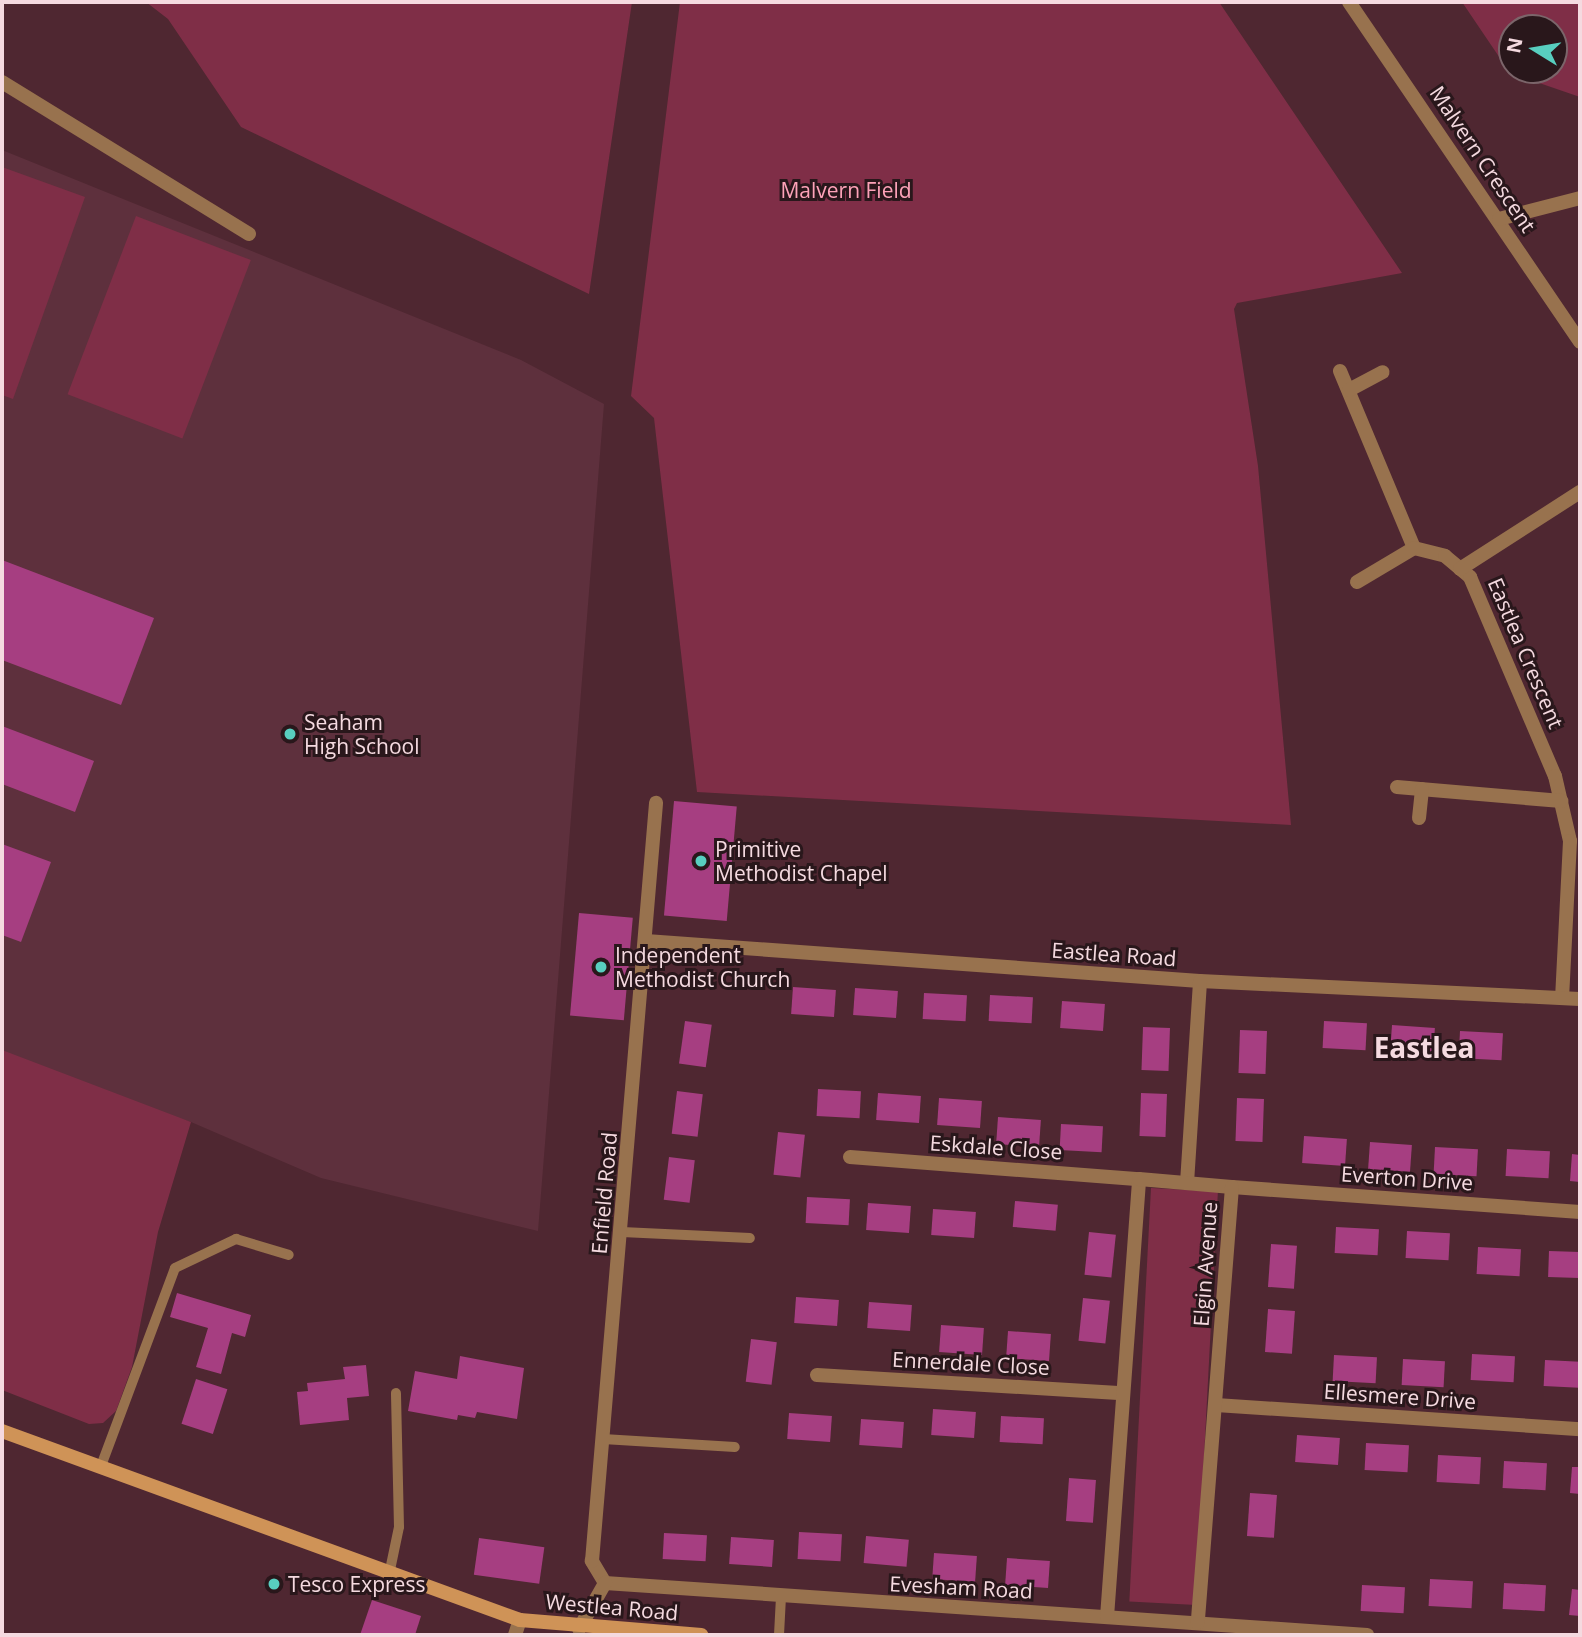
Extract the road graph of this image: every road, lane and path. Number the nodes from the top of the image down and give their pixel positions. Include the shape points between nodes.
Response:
1 (1349, 2) edge
2 (2, 82) edge
3 (1580, 198) edge
4 (1499, 219) junction
5 (248, 234) dead end
6 (1580, 342) edge
7 (1340, 371) dead end
8 (1383, 372) dead end
9 (1349, 390) junction
10 (1580, 492) edge
11 (1414, 548) junction
12 (1460, 569) junction
13 (1357, 582) dead end
14 (1397, 787) dead end
15 (1422, 789) junction
16 (1561, 801) junction
17 (656, 803) dead end
18 (1419, 818) dead end
19 (646, 941) junction
20 (1200, 981) junction
21 (1562, 998) junction
22 (1580, 999) edge
23 (850, 1157) dead end
24 (1139, 1180) junction
25 (1187, 1183) junction
26 (1232, 1187) junction
27 (1580, 1212) edge
28 (622, 1232) junction
29 (750, 1238) dead end
30 (289, 1255) dead end
31 (817, 1375) dead end
32 (396, 1393) dead end
33 (1122, 1394) junction
34 (1216, 1405) junction
35 (1580, 1429) edge
36 (2, 1432) edge
37 (603, 1439) junction
38 (735, 1447) dead end
39 (101, 1466) junction
40 (390, 1570) junction
41 (605, 1583) junction
42 (781, 1597) junction
43 (1107, 1616) junction
44 (520, 1620) junction
45 (1198, 1623) junction
46 (579, 1629) junction
47 (515, 1635) edge
48 (701, 1635) edge
49 (779, 1635) edge
50 (1367, 1635) edge

1 - 4 street, Malvern Crescent
2 - 5 street
3 - 4 street
4 - 6 street, Malvern Crescent
7 - 9 street
8 - 9 street
9 - 11 street
10 - 12 street
11 - 12 street, Eastlea Crescent via 1445,556
11 - 13 street
12 - 16 street, Eastlea Crescent via 1497,638
14 - 15 street
15 - 16 street
15 - 18 street
16 - 21 street, Eastlea Crescent via 1570,841
17 - 19 street, Enfield Road
19 - 20 street, Eastlea Road
19 - 28 street, Enfield Road
20 - 21 street, Eastlea Road
20 - 25 street
21 - 22 street, Eastlea Road
23 - 24 street, Eskdale Close
24 - 25 street, Elgin Avenue
24 - 33 street
25 - 26 street, Elgin Avenue
26 - 27 street, Everton Drive
26 - 34 street, Elgin Avenue
28 - 29 lane
28 - 37 street, Enfield Road
30 - 39 lane via 236,1239 175,1268
31 - 33 street, Ennerdale Close
32 - 40 lane via 399,1527
33 - 43 street
34 - 35 street, Ellesmere Drive
34 - 45 street, Elgin Avenue
36 - 39 main road, Westlea Road
37 - 38 lane
37 - 41 street, Enfield Road via 592,1561
39 - 40 main road, Westlea Road
40 - 44 main road, Westlea Road
41 - 42 street, Evesham Road
41 - 46 street
42 - 43 street, Evesham Road
42 - 49 lane
43 - 45 street, Evesham Road
44 - 46 main road, Westlea Road
44 - 47 street
45 - 50 street, Evesham Road
46 - 48 main road, Westlea Road

